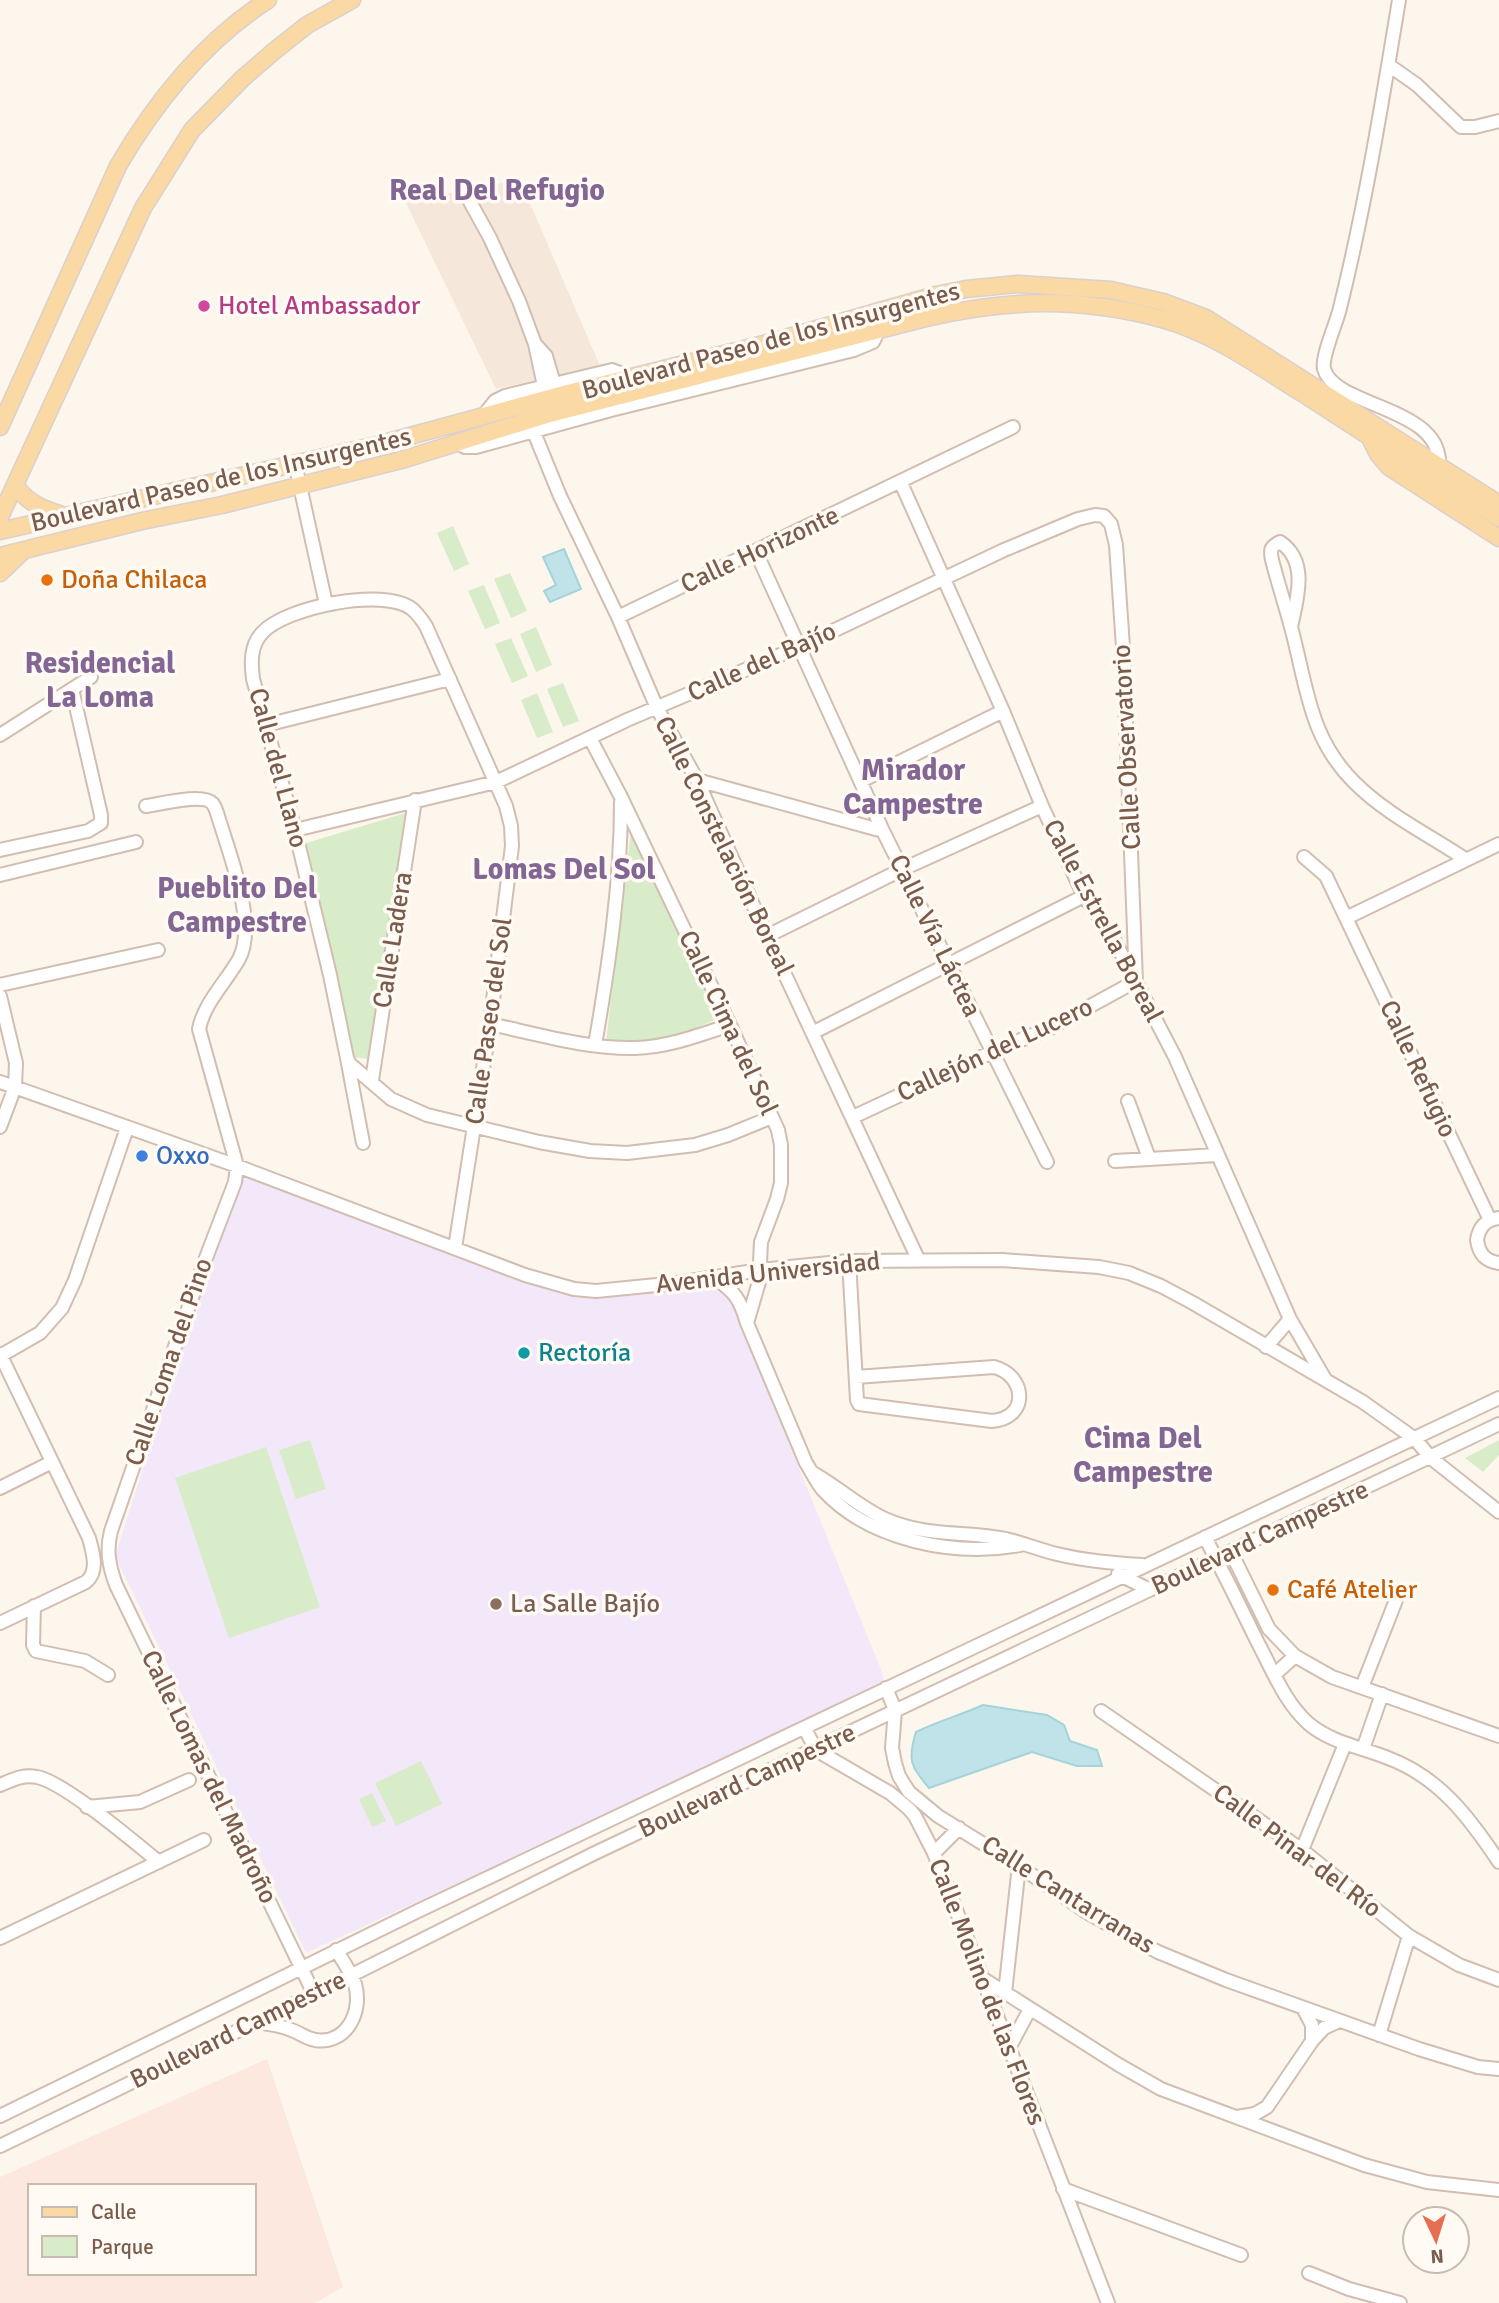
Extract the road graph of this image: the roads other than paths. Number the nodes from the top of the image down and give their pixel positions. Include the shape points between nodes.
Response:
1 (268, 0) edge
2 (352, 0) edge
3 (1399, 0) edge
4 (1390, 66) junction
5 (1499, 121) edge
6 (468, 198) dead end
7 (878, 332) junction
8 (633, 378) junction
9 (549, 385) junction
10 (484, 415) junction
11 (0, 427) edge
12 (1013, 427) dead end
13 (533, 430) junction
14 (1369, 436) junction
15 (457, 443) junction
16 (295, 463) junction
17 (1439, 466) junction
18 (901, 483) junction
19 (15, 485) junction
20 (301, 485) junction
21 (1499, 505) edge
22 (65, 516) junction
23 (1104, 516) joint
24 (0, 517) edge
25 (1499, 518) edge
26 (0, 531) edge
27 (1499, 538) edge
28 (23, 551) junction
29 (756, 552) junction
30 (0, 556) edge
31 (0, 573) edge
32 (943, 579) junction
33 (326, 604) junction
34 (618, 617) junction
35 (1291, 627) junction
36 (799, 647) junction
37 (91, 677) dead end
38 (450, 679) junction
39 (72, 689) junction
40 (657, 708) junction
41 (1003, 711) junction
42 (266, 725) junction
43 (0, 735) edge
44 (590, 738) junction
45 (697, 780) junction
46 (861, 781) junction
47 (496, 782) junction
48 (621, 797) junction
49 (415, 800) junction
50 (146, 806) dead end
51 (1042, 806) junction
52 (295, 830) junction
53 (883, 831) junction
54 (136, 842) dead end
55 (1499, 844) edge
56 (0, 850) edge
57 (1304, 856) dead end
58 (1465, 859) junction
59 (903, 869) junction
60 (0, 875) edge
61 (1084, 896) junction
62 (1346, 918) junction
63 (767, 936) junction
64 (158, 950) dead end
65 (950, 965) junction
66 (1136, 981) junction
67 (0, 985) edge
68 (0, 996) edge
69 (490, 1024) junction
70 (730, 1025) junction
71 (814, 1032) junction
72 (595, 1045) junction
73 (992, 1052) junction
74 (347, 1058) junction
75 (372, 1080) junction
76 (0, 1082) edge
77 (15, 1087) junction
78 (1128, 1101) dead end
79 (772, 1116) junction
80 (853, 1117) junction
81 (0, 1127) edge
82 (475, 1127) junction
83 (127, 1128) junction
84 (363, 1143) dead end
85 (1217, 1155) junction
86 (1149, 1158) junction
87 (1115, 1161) dead end
88 (1047, 1162) dead end
89 (237, 1166) junction
90 (1494, 1219) edge
91 (455, 1248) junction
92 (918, 1259) junction
93 (849, 1261) junction
94 (1499, 1264) edge
95 (760, 1270) junction
96 (715, 1278) junction
97 (1290, 1319) junction
98 (747, 1323) junction
99 (1266, 1347) junction
100 (0, 1355) edge
101 (856, 1377) junction
102 (1326, 1381) junction
103 (1499, 1398) edge
104 (1499, 1424) edge
105 (1415, 1439) junction
106 (1431, 1458) junction
107 (52, 1462) junction
108 (0, 1488) edge
109 (1499, 1511) edge
110 (1205, 1537) junction
111 (1231, 1552) junction
112 (1216, 1559) junction
113 (109, 1560) joint
114 (1104, 1564) junction
115 (1143, 1566) junction
116 (1121, 1576) junction
117 (1150, 1590) junction
118 (1396, 1600) dead end
119 (34, 1606) junction
120 (0, 1623) edge
121 (1295, 1656) junction
122 (1275, 1674) junction
123 (108, 1675) dead end
124 (1362, 1687) junction
125 (886, 1688) junction
126 (1382, 1694) junction
127 (895, 1710) junction
128 (1101, 1711) dead end
129 (805, 1728) junction
130 (1499, 1736) edge
131 (1345, 1744) junction
132 (1363, 1749) junction
133 (816, 1750) junction
134 (189, 1780) dead end
135 (0, 1785) edge
136 (87, 1807) junction
137 (960, 1828) junction
138 (204, 1840) dead end
139 (1302, 1850) junction
140 (934, 1853) junction
141 (1499, 1861) edge
142 (159, 1862) junction
143 (1019, 1866) junction
144 (1409, 1936) junction
145 (0, 1938) edge
146 (336, 1950) junction
147 (302, 1969) junction
148 (351, 1974) junction
149 (982, 1977) junction
150 (1499, 1980) edge
151 (1005, 1993) junction
152 (314, 1994) junction
153 (1303, 2008) junction
154 (1030, 2009) junction
155 (1339, 2021) junction
156 (257, 2022) junction
157 (1379, 2035) junction
158 (1312, 2040) junction
159 (1009, 2048) junction
160 (1499, 2068) edge
161 (0, 2116) edge
162 (1235, 2117) junction
163 (0, 2146) edge
164 (1063, 2189) junction
165 (1499, 2190) edge
166 (1241, 2255) dead end
167 (1309, 2273) dead end
168 (1108, 2303) edge
169 (1400, 2303) edge

1 - 11 main road via 191,64 141,126 118,166
2 - 19 main road via 307,25 273,52 192,130 143,208
3 - 4 street
4 - 5 street via 1461,127
4 - 17 street via 1346,284 1323,365 1329,378 1344,390 1409,419 1423,431 1438,451
6 - 9 street via 505,269 535,344 546,356
7 - 13 street via 873,342 854,351
7 - 14 main road, Boulevard Paseo de los Insurgentes via 1001,304 1078,303 1123,310 1163,319 1216,341
7 - 15 main road, Boulevard Paseo de los Insurgentes via 546,415
8 - 9 street via 612,370
8 - 10 main road, Boulevard Paseo de los Insurgentes
8 - 17 main road, Boulevard Paseo de los Insurgentes via 966,289 1018,284 1100,289 1163,302 1206,318
9 - 10 street via 501,397
10 - 16 main road, Boulevard Paseo de los Insurgentes
12 - 18 street, Calle Horizonte
13 - 15 street via 476,447
13 - 34 street, Calle Constelación Boreal
14 - 25 main road, Boulevard Paseo de los Insurgentes
14 - 27 main road via 1389,467
15 - 20 main road, Boulevard Paseo de los Insurgentes
16 - 20 street
16 - 22 main road, Boulevard Paseo de los Insurgentes
17 - 21 main road, Boulevard Paseo de los Insurgentes
18 - 29 street, Calle Horizonte
18 - 32 street, Calle Estrella Boreal
19 - 22 main road via 35,505
19 - 24 main road
20 - 28 main road, Boulevard Paseo de los Insurgentes
20 - 33 street
22 - 26 main road, Boulevard Paseo de los Insurgentes
23 - 32 street, Calle del Bajío via 1077,519
23 - 66 street, Calle Observatorio via 1116,545
28 - 30 main road, Boulevard Paseo de los Insurgentes
28 - 31 main road
29 - 34 street, Calle Horizonte
29 - 36 street, Calle Vía Láctea
32 - 36 street, Calle del Bajío
32 - 41 street, Calle Estrella Boreal
33 - 38 street, Calle Paseo del Sol via 392,600 412,608 426,626
33 - 42 street, Calle del Llano via 274,622 260,634 251,663
34 - 40 street, Calle Constelación Boreal
35 - 35 street via 1272,560 1272,547 1280,542 1293,554 1300,587
35 - 58 street via 1317,730 1338,764 1379,804
36 - 40 street, Calle del Bajío
36 - 46 street, Calle Vía Láctea
37 - 39 street
38 - 42 street
38 - 47 street, Calle Paseo del Sol
39 - 43 street
39 - 56 street via 100,823 88,831
40 - 44 street, Calle del Bajío
40 - 45 street, Calle Constelación Boreal
41 - 46 street
41 - 51 street, Calle Estrella Boreal
42 - 52 street, Calle del Llano
44 - 47 street, Calle del Bajío
44 - 48 street, Calle Cima del Sol
45 - 53 street
45 - 63 street, Calle Constelación Boreal
46 - 53 street, Calle Vía Láctea
47 - 49 street, Calle del Bajío
47 - 69 street, Calle Paseo del Sol via 511,826 512,846
48 - 70 street, Calle Cima del Sol
48 - 72 street via 617,885
49 - 52 street, Calle del Bajío
49 - 75 street, Calle Ladera
50 - 89 street via 205,799 212,803 244,905 246,938 241,957 198,1029
51 - 59 street
51 - 61 street, Calle Estrella Boreal
52 - 74 street, Calle del Llano
53 - 59 street, Calle Vía Láctea
54 - 60 street
55 - 58 street
57 - 62 street, Calle Refugio via 1326,876
58 - 62 street
59 - 63 street
59 - 65 street, Calle Vía Láctea
61 - 65 street
61 - 66 street, Calle Estrella Boreal
62 - 90 street, Calle Refugio
63 - 71 street, Calle Constelación Boreal
64 - 67 street
65 - 71 street
65 - 73 street, Calle Vía Láctea
66 - 73 street, Callejón del Lucero via 1052,1027
66 - 85 street, Calle Estrella Boreal
68 - 77 street via 16,1063
69 - 72 street
69 - 82 street, Calle Paseo del Sol
70 - 72 street via 664,1044 637,1048
70 - 79 street, Calle Cima del Sol
71 - 80 street, Calle Constelación Boreal
73 - 80 street, Callejón del Lucero
73 - 88 street, Calle Vía Láctea
74 - 75 street
74 - 84 street, Calle del Llano
75 - 82 street via 406,1107
76 - 77 street, Avenida Universidad
77 - 81 street
77 - 83 street, Avenida Universidad
78 - 86 street
79 - 82 street via 695,1145 627,1153 564,1146
79 - 95 street, Calle Cima del Sol via 781,1145 781,1182 761,1242
80 - 92 street, Calle Constelación Boreal
82 - 91 street, Calle Paseo del Sol
83 - 89 street, Avenida Universidad
83 - 100 street via 62,1308 40,1333
85 - 86 street
85 - 97 street, Calle Estrella Boreal
86 - 87 street
89 - 91 street, Avenida Universidad
89 - 113 street, Calle Loma del Pino via 111,1531
90 - 94 street via 1478,1232 1478,1249
91 - 96 street, Avenida Universidad via 574,1289 626,1289
92 - 93 street, Avenida Universidad
92 - 99 street, Avenida Universidad via 1002,1260 1129,1273 1161,1286
93 - 95 street, Avenida Universidad
93 - 101 street
95 - 96 street, Avenida Universidad
95 - 98 street, Calle Cima del Sol
96 - 98 street via 741,1303
97 - 99 street
97 - 102 street, Calle Estrella Boreal
98 - 114 street via 817,1483 854,1516 914,1541 946,1547 1020,1545
99 - 102 street, Avenida Universidad
100 - 107 street
101 - 101 street via 857,1400 862,1406 992,1421 1009,1418 1018,1405 1017,1386 1010,1374 994,1367
102 - 105 street, Avenida Universidad
103 - 105 street, Boulevard Campestre
104 - 106 street, Boulevard Campestre
105 - 106 street, Avenida Universidad
105 - 110 street, Boulevard Campestre
106 - 109 street, Avenida Universidad
106 - 111 street, Boulevard Campestre
107 - 108 street
107 - 119 street via 89,1538 93,1573 86,1582
110 - 112 street
110 - 115 street, Boulevard Campestre
111 - 112 street, Boulevard Campestre
111 - 121 street via 1269,1629
112 - 117 street, Boulevard Campestre
112 - 122 street
113 - 147 street, Calle Lomas del Madroño via 122,1597
114 - 115 street
114 - 116 street
115 - 116 street, Boulevard Campestre
116 - 117 street
116 - 125 street, Boulevard Campestre
117 - 127 street, Boulevard Campestre
118 - 124 street
119 - 120 street
119 - 123 street via 36,1651 85,1661
121 - 122 street
121 - 124 street via 1332,1677
122 - 131 street via 1307,1722
124 - 126 street
125 - 127 street, Calle Cantarranas
125 - 129 street, Boulevard Campestre
126 - 130 street
126 - 132 street
127 - 133 street, Boulevard Campestre
127 - 137 street, Calle Cantarranas via 892,1748 899,1776 916,1799
128 - 139 street, Calle Pinar del Río
129 - 133 street
129 - 146 street, Boulevard Campestre
131 - 132 street
131 - 139 street
132 - 141 street via 1406,1765 1437,1785 1457,1803
133 - 140 street, Calle Molino de las Flores via 901,1802 915,1816
133 - 148 street, Boulevard Campestre
134 - 136 street via 140,1802
135 - 136 street via 18,1777 41,1777
136 - 142 street
137 - 140 street
137 - 143 street, Calle Cantarranas
138 - 142 street
139 - 144 street, Calle Pinar del Río
140 - 149 street, Calle Molino de las Flores
142 - 145 street
143 - 151 street
143 - 153 street, Calle Cantarranas via 1139,1942
144 - 150 street, Calle Pinar del Río via 1459,1965
144 - 157 street
146 - 147 street, Boulevard Campestre
146 - 148 street
147 - 152 street, Calle Lomas del Madroño
147 - 161 street, Boulevard Campestre
148 - 152 street, Boulevard Campestre
148 - 156 street via 355,2014 347,2029 335,2037 315,2040
149 - 151 street
149 - 159 street, Calle Molino de las Flores
151 - 154 street
152 - 156 street, Boulevard Campestre
153 - 155 street, Calle Cantarranas
153 - 158 street via 1312,2025
154 - 159 street
154 - 162 street via 1161,2089
155 - 157 street, Calle Cantarranas
155 - 158 street
156 - 163 street, Boulevard Campestre
157 - 160 street, Calle Cantarranas via 1479,2067
158 - 162 street via 1267,2107
159 - 164 street, Calle Molino de las Flores
162 - 165 street via 1364,2165 1427,2182
164 - 166 street
164 - 168 street, Calle Molino de las Flores
167 - 169 street via 1349,2290

